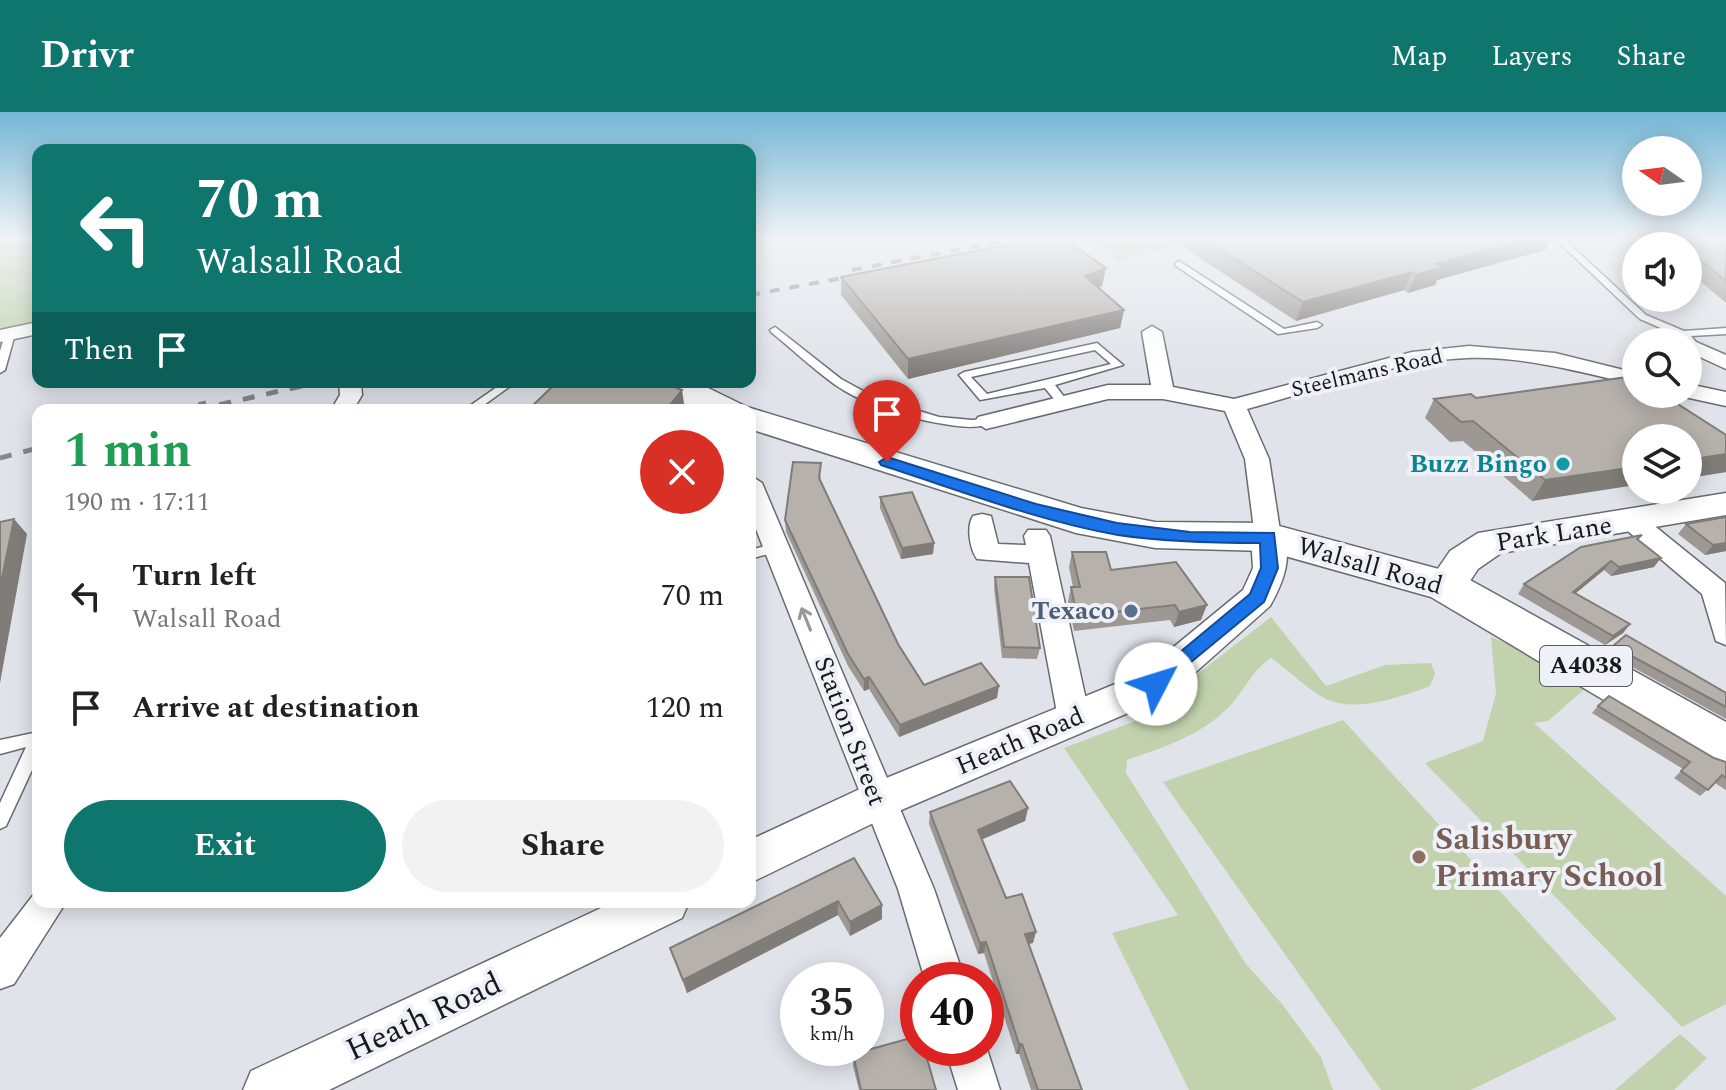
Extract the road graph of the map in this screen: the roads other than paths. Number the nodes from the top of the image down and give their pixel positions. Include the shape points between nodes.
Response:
1 (1207, 283) edge
2 (1606, 283) edge
3 (1317, 325) dead end
4 (1665, 328) edge
5 (32, 329) edge
6 (775, 330) dead end
7 (1726, 331) edge
8 (1152, 332) dead end
9 (5, 335) edge
10 (1702, 338) edge
11 (1702, 348) edge
12 (1726, 363) edge
13 (0, 370) edge
14 (1622, 375) edge
15 (502, 388) edge
16 (681, 388) edge
17 (1163, 392) junction
18 (1055, 393) junction
19 (1702, 394) edge
20 (1726, 399) edge
21 (479, 404) edge
22 (717, 404) edge
23 (1234, 406) junction
24 (756, 420) edge
25 (986, 422) joint
26 (1726, 504) edge
27 (756, 514) edge
28 (1632, 521) junction
29 (982, 522) dead end
30 (1268, 537) junction
31 (763, 551) edge
32 (1446, 586) junction
33 (1721, 591) edge
34 (1726, 634) edge
35 (1074, 718) junction
36 (32, 739) edge
37 (0, 747) edge
38 (1726, 747) edge
39 (32, 748) edge
40 (7, 792) edge
41 (877, 801) junction
42 (0, 821) edge
43 (756, 859) edge
44 (44, 908) edge
45 (652, 908) edge
46 (939, 962) edge
47 (0, 970) edge
48 (972, 1066) edge
49 (270, 1090) edge
50 (979, 1090) edge

1 - 3 lane via 1282,332
2 - 4 lane via 1643,317
5 - 9 street
6 - 25 lane via 858,394 946,421
7 - 10 lane
8 - 17 street
9 - 13 lane
11 - 12 street
14 - 23 street, Steelmans Road via 1490,352 1433,354
15 - 21 lane
16 - 22 main road, Walsall Road / A4038
17 - 18 street
17 - 23 street
18 - 18 lane via 984,398 964,375 1097,346 1118,365
18 - 25 street
19 - 20 street
23 - 30 street via 1257,459
24 - 30 main road, Walsall Road / A4038 via 1076,520 1155,535
26 - 28 main road, Park Lane
27 - 31 street, Station Street
28 - 32 main road, Park Lane via 1491,542 1464,560
28 - 33 street
29 - 35 street via 986,553 1039,545
30 - 32 main road, Walsall Road / A4038
30 - 35 street, Heath Road via 1270,568 1257,597 1156,684
41 -> 31 street, Station Street
32 - 38 main road, Walsall Road / A4038
33 - 34 street
35 - 41 street, Heath Road
36 - 37 lane
39 - 40 lane
40 - 42 lane
41 - 43 street, Heath Road
41 - 46 street, Station Street via 916,889
44 - 47 street
45 - 49 street, Heath Road
48 - 50 street

